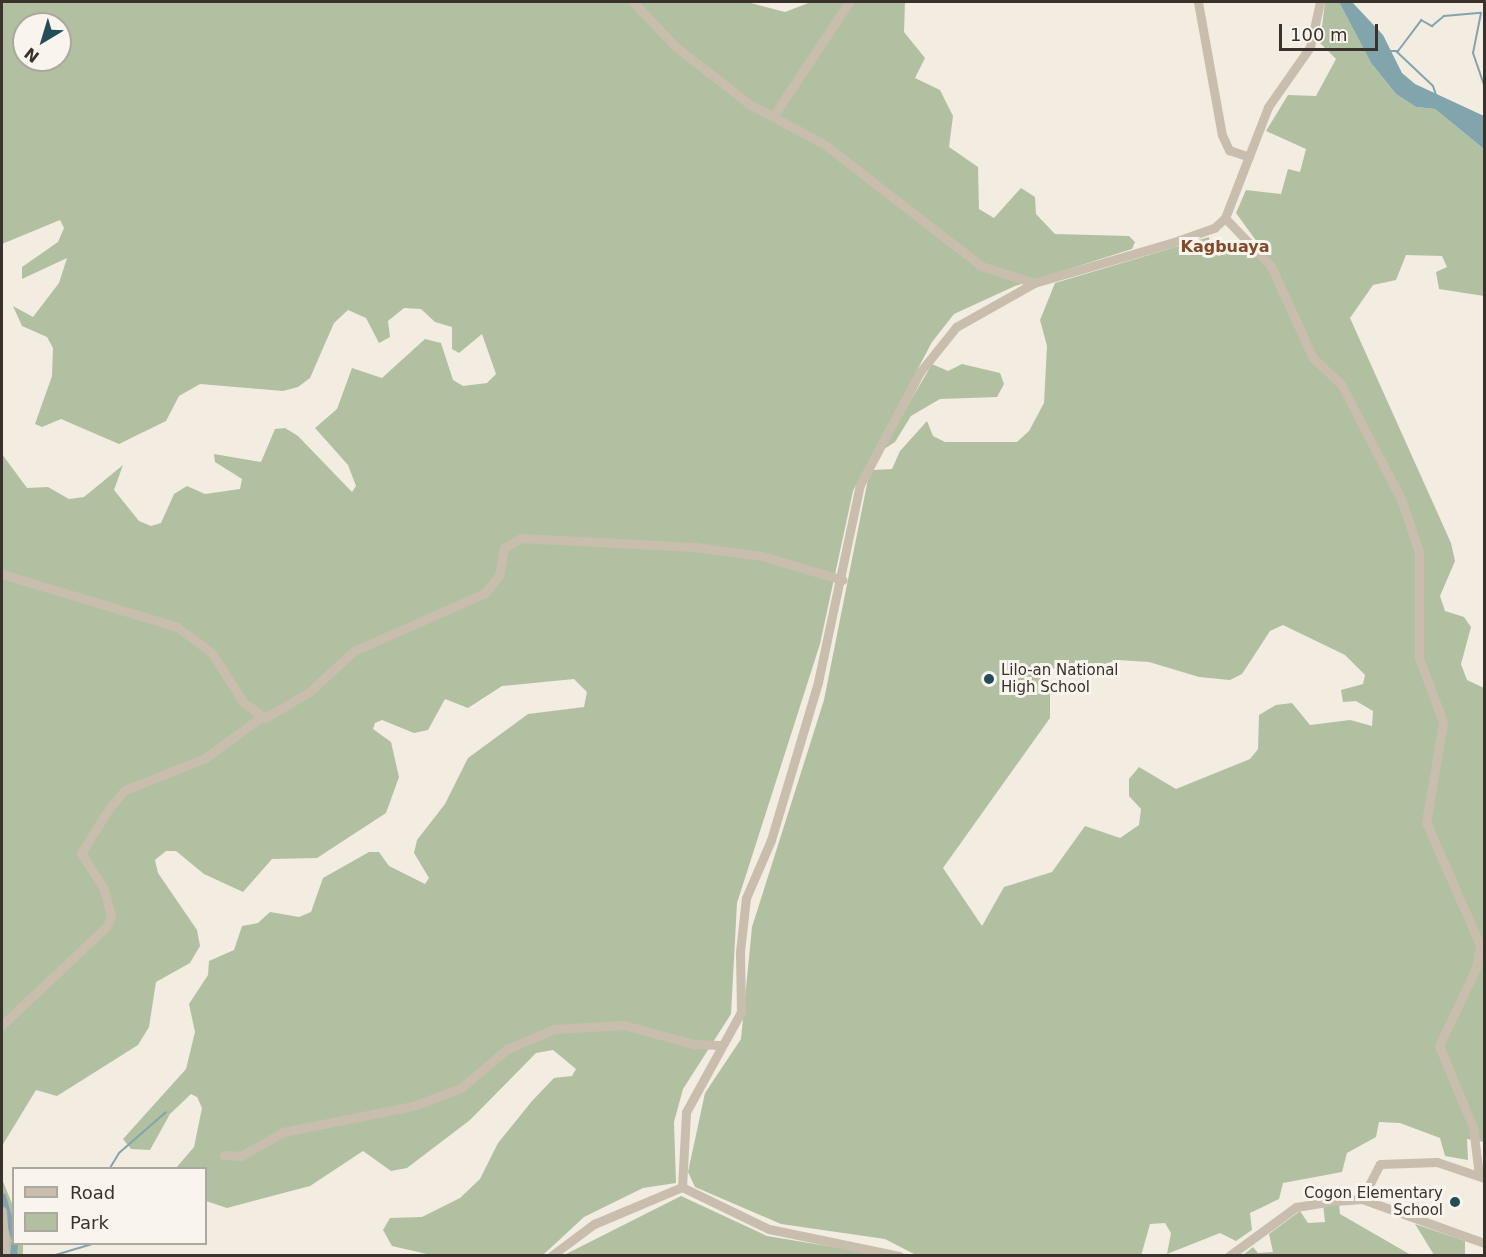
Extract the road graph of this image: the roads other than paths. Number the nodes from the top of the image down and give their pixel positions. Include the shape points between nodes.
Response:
1 (633, 2) edge
2 (849, 2) edge
3 (1198, 2) edge
4 (1320, 2) edge
5 (774, 115) junction
6 (1249, 157) junction
7 (1225, 218) junction
8 (1034, 283) junction
9 (2, 574) edge
10 (843, 580) junction
11 (261, 718) junction
12 (2, 1025) edge
13 (719, 1045) junction
14 (224, 1155) dead end
15 (1482, 1176) edge
16 (682, 1188) junction
17 (1362, 1199) junction
18 (2, 1211) edge
19 (1485, 1243) edge
20 (5, 1256) edge
21 (550, 1256) edge
22 (899, 1256) edge
23 (1229, 1256) edge

1 - 5 street via 717,80
2 - 5 street
3 - 6 street via 1222,135 1229,150
4 - 6 street via 1310,46 1268,107
5 - 8 street via 859,170 981,266
6 - 7 street
7 - 8 street via 1214,228 1171,243
7 - 15 street via 1271,266 1313,358 1341,384 1402,501 1419,552 1419,658 1443,722 1426,822 1480,945 1472,978 1439,1046 1473,1127
8 - 10 street via 976,313 941,340 860,485
9 - 11 street via 177,627 212,653 243,702
10 - 11 street via 762,556 695,547 521,538 504,548 499,576 484,593 354,651 285,710
10 - 13 street via 774,829 746,898 740,951 741,1012
11 - 12 street via 205,758 125,790 110,807 81,853 104,889 107,926
13 - 14 street via 693,1044 624,1025 554,1029 507,1049 461,1088 413,1106 283,1132 241,1156
13 - 16 street via 686,1112
15 - 17 street via 1437,1162 1380,1164
16 - 21 street via 594,1224
16 - 22 street via 769,1229
17 - 19 street
17 - 23 street via 1296,1207
18 - 20 street

